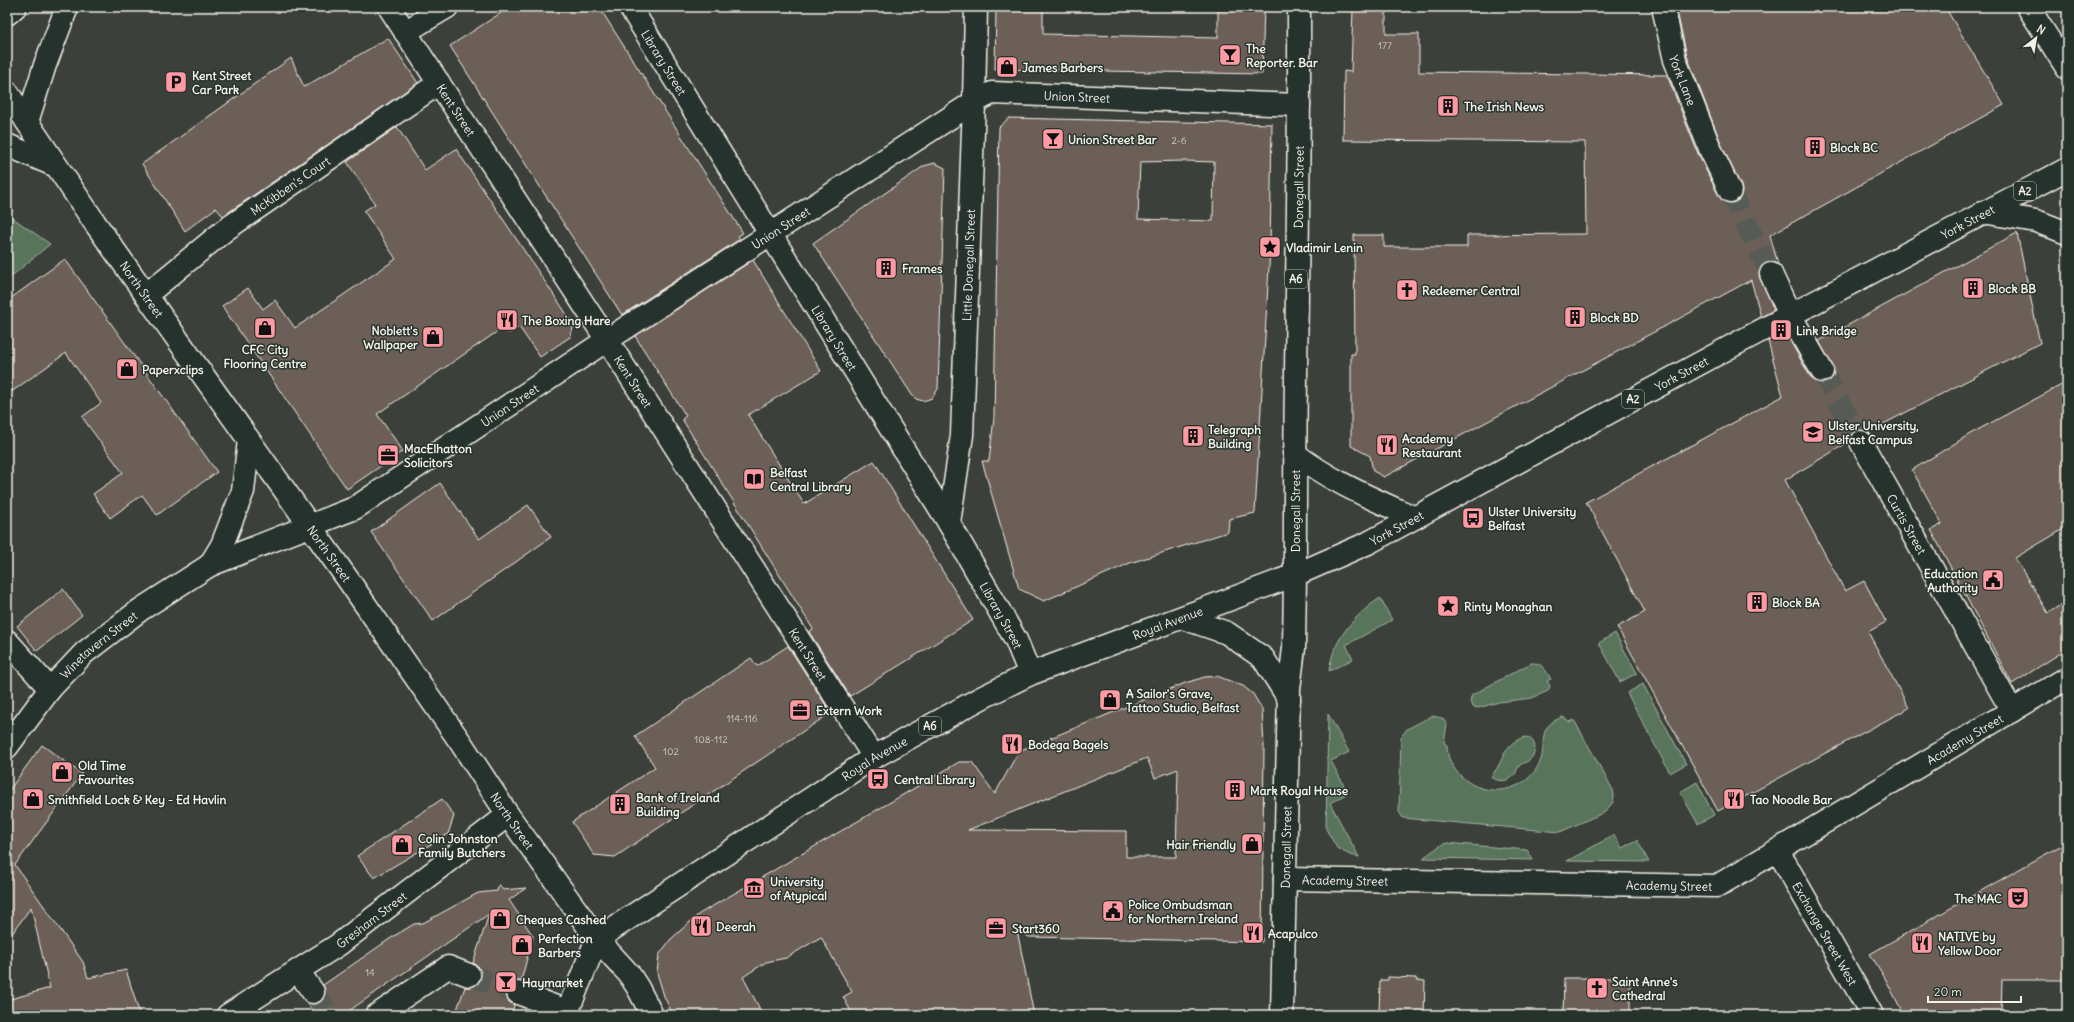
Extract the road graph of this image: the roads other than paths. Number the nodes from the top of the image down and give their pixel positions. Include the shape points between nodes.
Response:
1 (15, 7) edge
2 (67, 7) edge
3 (389, 7) edge
4 (447, 7) edge
5 (630, 7) edge
6 (976, 7) edge
7 (1299, 7) edge
8 (1663, 7) edge
9 (2028, 7) edge
10 (7, 14) edge
11 (405, 32) junction
12 (2067, 68) edge
13 (439, 83) junction
14 (7, 92) edge
15 (974, 102) junction
16 (1299, 105) junction
17 (27, 122) junction
18 (7, 145) edge
19 (56, 166) junction
20 (2067, 169) edge
21 (1730, 191) tunnel mouth
22 (1983, 212) junction
23 (2067, 233) edge
24 (770, 234) junction
25 (1771, 274) tunnel mouth
26 (146, 294) junction
27 (1790, 315) junction
28 (607, 340) junction
29 (1822, 371) tunnel mouth
30 (249, 440) junction
31 (1861, 442) tunnel mouth
32 (1294, 453) junction
33 (1413, 517) junction
34 (949, 522) junction
35 (310, 526) junction
36 (210, 565) junction
37 (1295, 575) junction
38 (1183, 618) junction
39 (7, 641) edge
40 (1030, 674) junction
41 (2067, 678) edge
42 (50, 689) junction
43 (1289, 699) junction
44 (2012, 711) junction
45 (7, 747) edge
46 (874, 757) junction
47 (508, 815) junction
48 (1778, 851) junction
49 (1285, 879) junction
50 (597, 939) junction
51 (298, 971) junction
52 (469, 975) tunnel mouth
53 (313, 992) tunnel mouth
54 (518, 993) tunnel mouth
55 (567, 1013) edge
56 (228, 1015) edge
57 (377, 1015) edge
58 (652, 1015) edge
59 (1282, 1015) edge
60 (1872, 1015) edge

1 - 10 street
2 - 17 street
3 - 11 street, Kent Street
4 - 11 street
5 - 24 street, Library Street
6 - 15 street, Little Donegall Street
7 - 16 street, Donegall Street / A6
8 - 21 street, York Lane via 1675,60 1711,151
9 - 12 street
11 - 13 street, Kent Street
13 - 26 street, McKibben's Court via 225,230
13 - 28 street, Kent Street
14 - 17 street, North Street
15 - 16 street, Union Street via 992,93
15 - 24 street, Union Street
15 - 34 street, Little Donegall Street via 962,435
16 - 32 street, Donegall Street / A6
17 - 19 street, North Street
18 - 19 street
19 - 26 street, North Street
20 - 22 street, York Street / A2
22 - 23 street via 2036,220
22 - 27 street, York Street / A2
24 - 28 street, Union Street
24 - 34 street, Library Street
25 - 27 street
26 - 30 street, North Street
27 - 29 street
27 - 33 street, York Street / A2
28 - 35 street, Union Street via 355,508
28 - 46 street, Kent Street
30 - 35 street, North Street
30 - 36 street, Winetavern Street via 243,491 222,545
31 - 44 street, Curtis Street
32 - 33 street via 1312,468 1344,486
32 - 37 street, Donegall Street / A6
33 - 37 street, York Street / A2 via 1368,543
34 - 40 street, Library Street via 1016,640
35 - 36 street, Winetavern Street
35 - 47 street, North Street via 461,742
36 - 42 street, Winetavern Street via 140,610 84,653
37 - 38 street, Royal Avenue / A6
37 - 43 street, Donegall Street via 1294,648
38 - 40 street, Royal Avenue / A6
38 - 43 street via 1227,633 1263,658
39 - 42 street
40 - 46 street, Royal Avenue / A6
41 - 44 street, Academy Street
42 - 45 street, Winetavern Street
43 - 49 street, Donegall Street
44 - 48 street, Academy Street
46 - 50 street, Royal Avenue / A6
47 - 50 street, North Street
47 - 51 street, Gresham Street via 338,945
48 - 49 street, Academy Street via 1717,886
48 - 60 street, Exchange Street West
49 - 59 street, Donegall Street
50 - 55 street
50 - 58 street, North Street via 629,974
51 - 53 street
51 - 56 street, Gresham Street
52 - 57 street via 448,967
54 - 55 street

